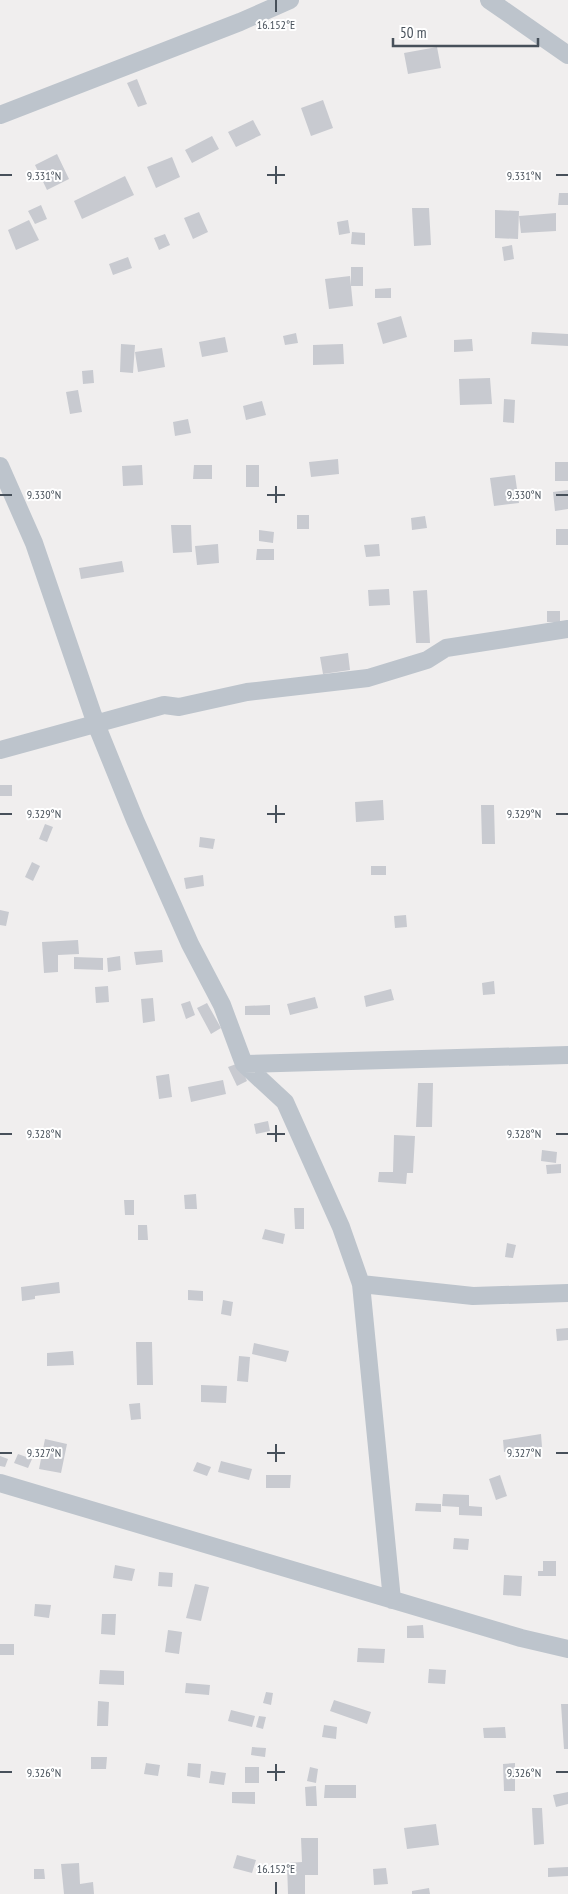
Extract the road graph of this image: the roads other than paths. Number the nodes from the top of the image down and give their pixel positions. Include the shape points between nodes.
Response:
1 (290, 0) edge
2 (489, 0) edge
3 (568, 55) edge
4 (0, 115) edge
5 (0, 466) edge
6 (568, 629) edge
7 (96, 724) junction
8 (0, 750) edge
9 (568, 1055) edge
10 (244, 1064) junction
11 (361, 1284) junction
12 (568, 1293) edge
13 (0, 1483) edge
14 (392, 1600) junction
15 (568, 1649) edge

1 - 4 street
2 - 3 street
5 - 7 street via 34,544
6 - 7 street via 446,648 427,660 368,678 247,692 179,707 164,706
7 - 8 street
7 - 10 street via 186,935 222,1006
9 - 10 street
10 - 11 street via 284,1102 341,1228
11 - 12 street via 473,1296
11 - 14 street
13 - 14 street
14 - 15 street

